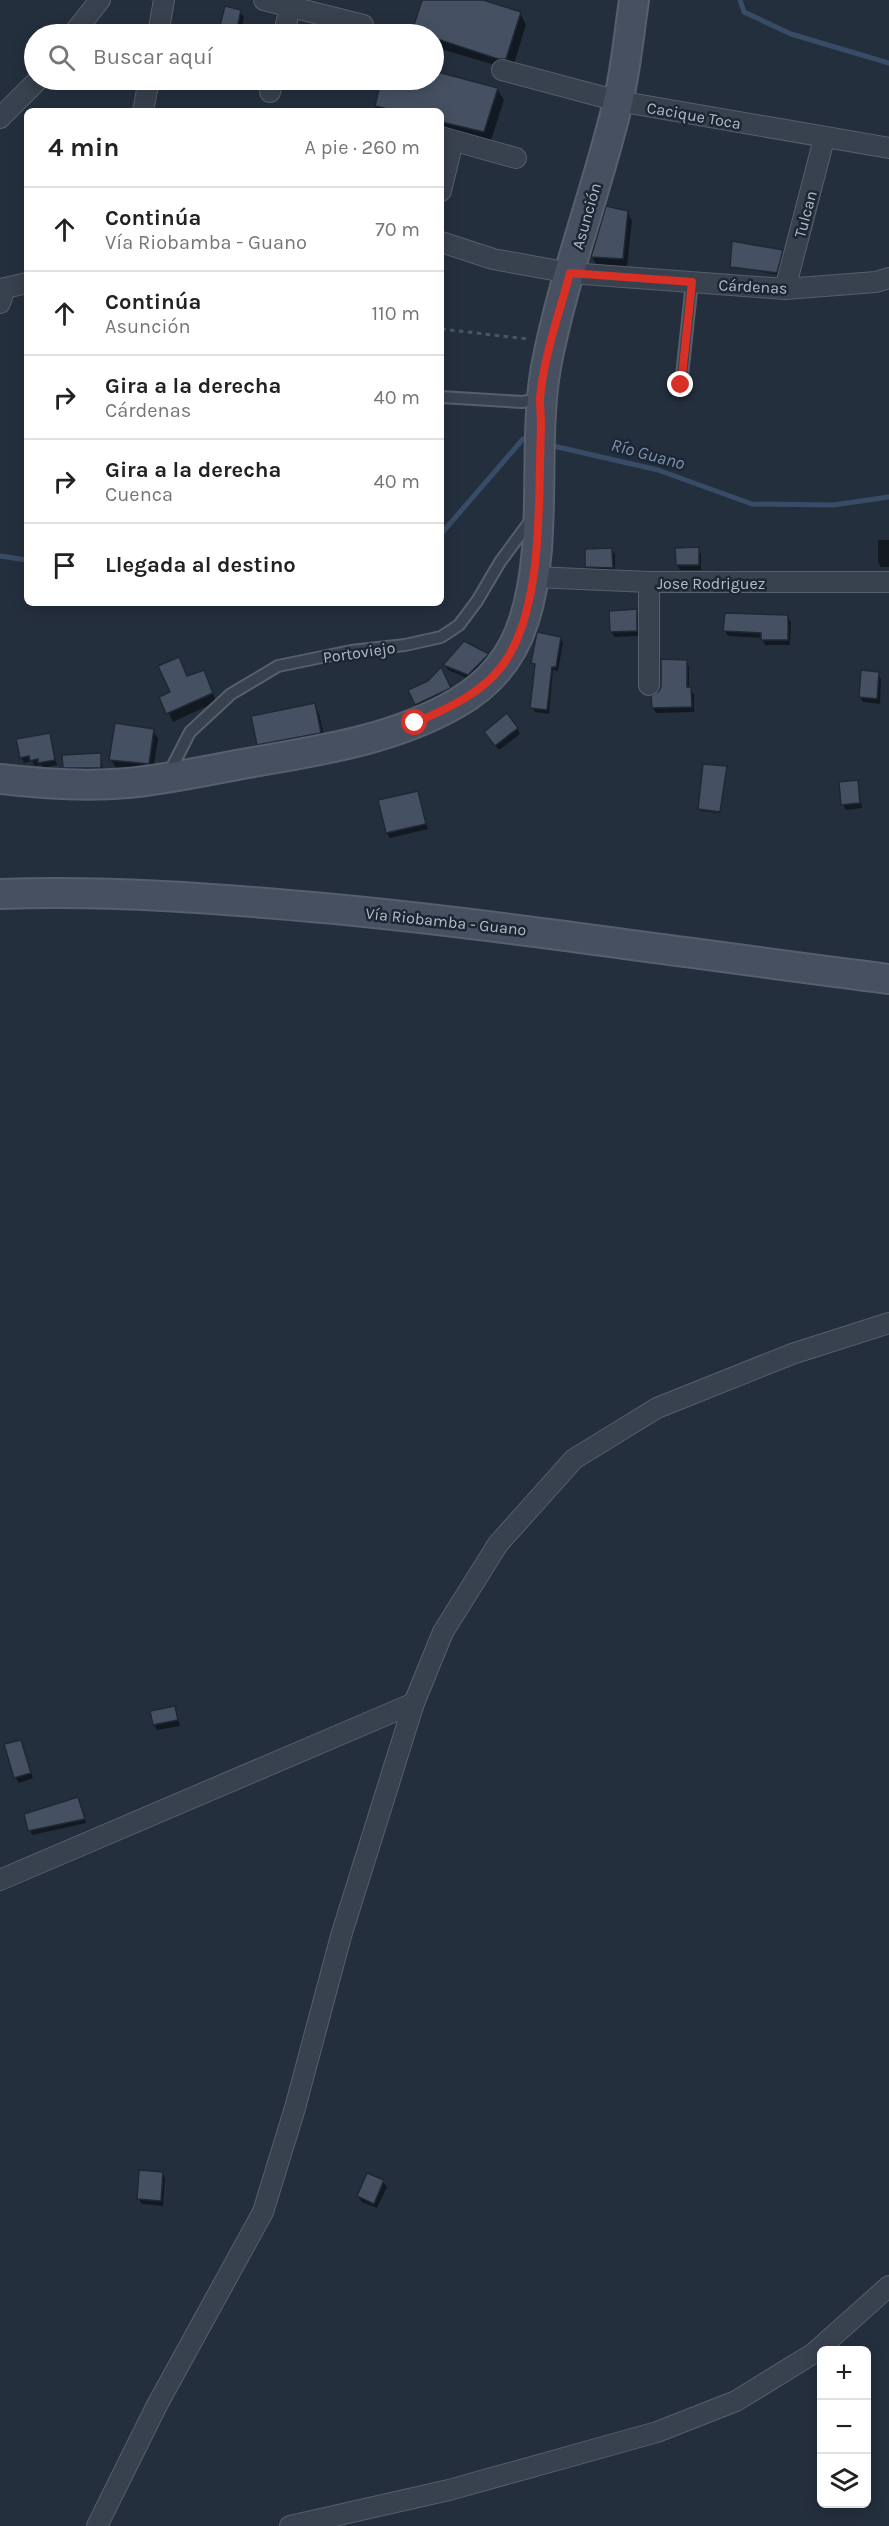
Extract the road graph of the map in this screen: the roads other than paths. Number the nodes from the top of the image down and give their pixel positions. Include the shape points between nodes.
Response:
1 (100, 0) edge
2 (164, 0) edge
3 (264, 0) edge
4 (634, 0) edge
5 (290, 7) junction
6 (81, 24) edge
7 (160, 24) edge
8 (286, 24) edge
9 (359, 24) edge
10 (502, 70) dead end
11 (29, 90) edge
12 (147, 90) edge
13 (618, 101) junction
14 (144, 108) edge
15 (0, 118) edge
16 (447, 139) edge
17 (824, 139) junction
18 (889, 148) edge
19 (516, 158) dead end
20 (444, 165) edge
21 (444, 243) edge
22 (570, 273) junction
23 (889, 278) edge
24 (692, 282) junction
25 (24, 283) edge
26 (785, 289) junction
27 (1, 299) edge
28 (681, 385) dead end
29 (444, 397) edge
30 (541, 411) junction
31 (537, 513) junction
32 (534, 577) junction
33 (649, 582) junction
34 (889, 582) edge
35 (649, 685) dead end
36 (167, 776) junction
37 (0, 779) edge
38 (0, 894) edge
39 (889, 979) edge
40 (889, 1323) edge
41 (414, 1703) junction
42 (0, 1880) edge
43 (889, 2286) edge
44 (94, 2525) edge
45 (290, 2526) edge

1 - 6 street
2 - 7 street
3 - 5 street
4 - 13 main road, Asunción
5 - 8 street
5 - 9 street
10 - 13 street, Cacique Toca
11 - 15 street
12 - 14 street
13 - 17 street, Cacique Toca
13 - 22 main road, Asunción
16 - 19 street
16 - 20 street
17 - 18 street, Cacique Toca
17 - 26 street, Tulcan
21 - 22 street, Cárdenas via 494,259
22 - 24 street, Cárdenas
22 - 30 main road, Asunción via 551,342
23 - 26 street, Cárdenas
24 - 26 street, Cárdenas
24 - 28 lane
25 - 27 street via 5,288
29 - 30 lane via 522,402
30 - 31 main road, Asunción
31 - 32 main road, Asunción
31 - 36 lane, Portoviejo via 459,625 441,637 278,666 231,694 190,732
32 - 33 street, Jose Rodriguez
32 - 36 main road via 525,620 513,649 501,667 458,703 378,737 319,751
33 - 34 street, Jose Rodriguez
33 - 35 street
36 - 37 main road via 93,785
38 - 39 main road, Vía Riobamba - Guano via 171,895 302,906 488,924
40 - 41 street via 792,1354 657,1407 574,1459 498,1544 443,1632
41 - 42 street
41 - 44 street via 341,1936 263,2212
43 - 45 street via 814,2353 736,2401 657,2432 449,2490

